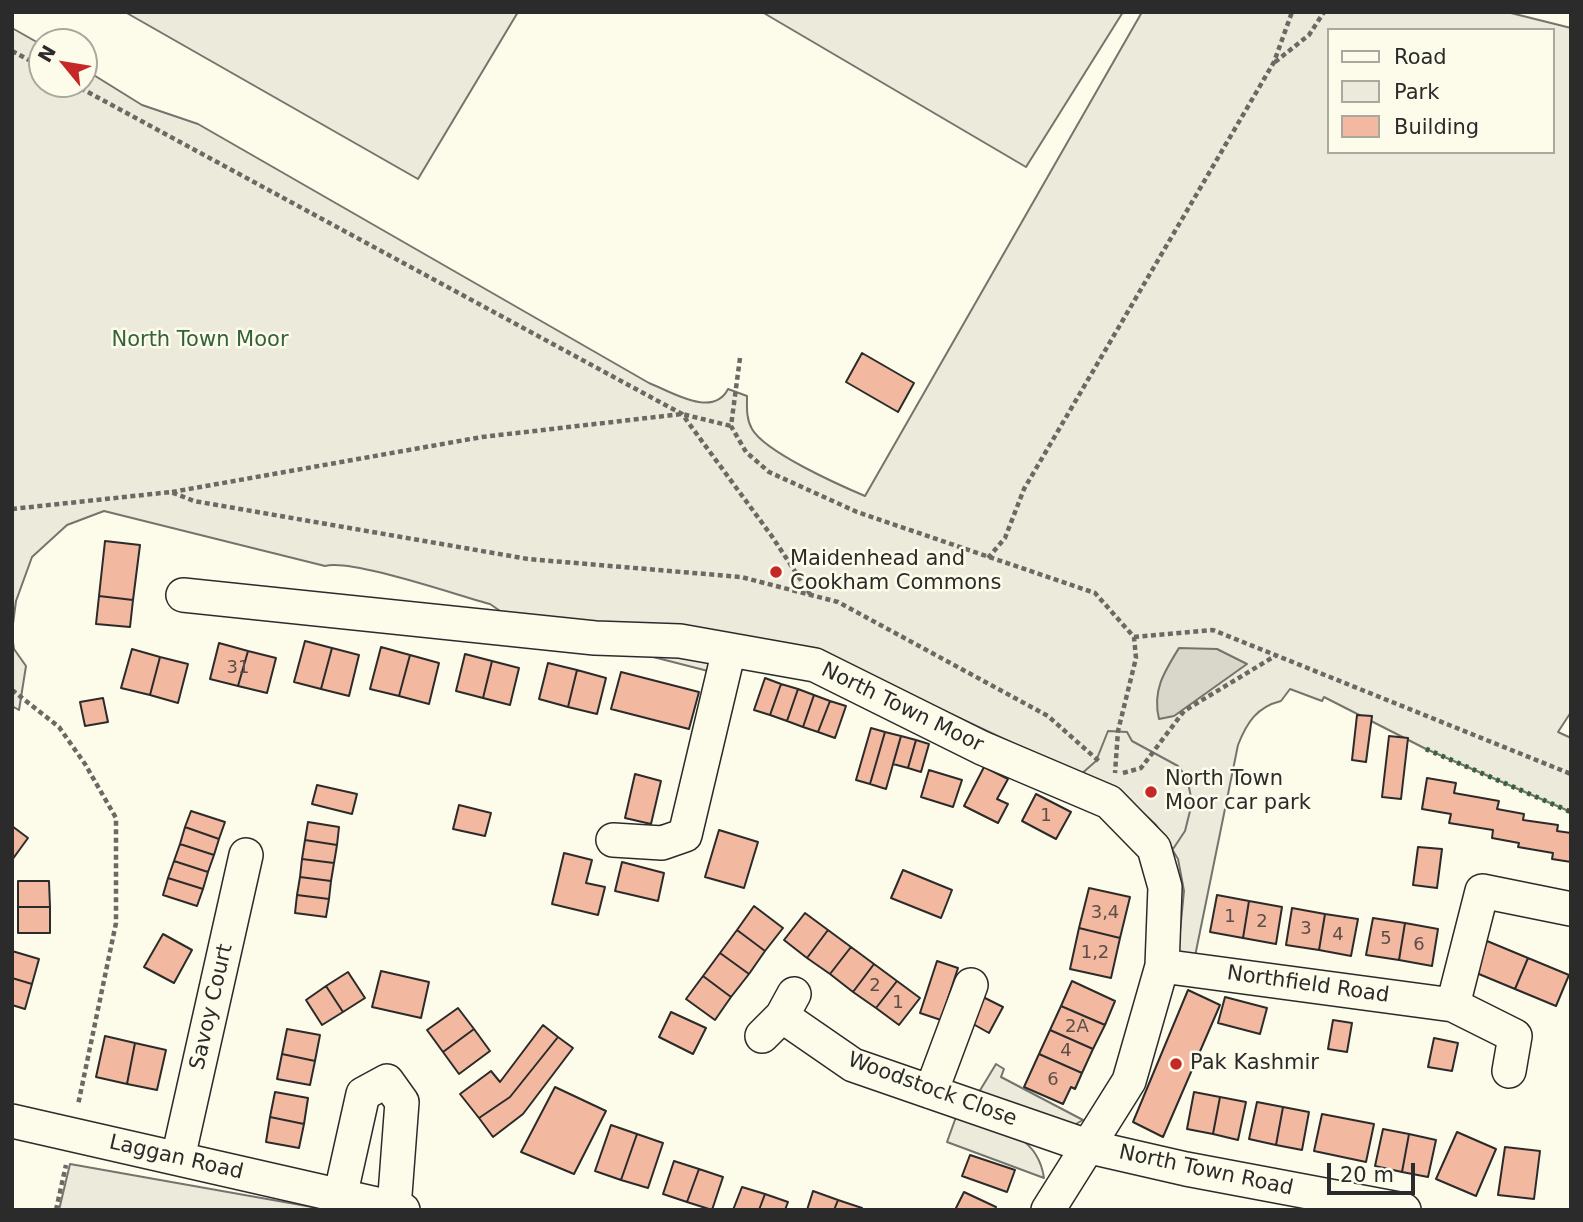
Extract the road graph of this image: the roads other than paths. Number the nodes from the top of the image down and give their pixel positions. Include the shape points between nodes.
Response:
1 (183, 596) dead end
2 (729, 650) junction
3 (613, 840) dead end
4 (246, 855) dead end
5 (1571, 909) edge
6 (1163, 966) junction
7 (971, 985) dead end
8 (1453, 1005) junction
9 (779, 1015) dead end
10 (1509, 1071) dead end
11 (931, 1092) junction
12 (12, 1121) edge
13 (1090, 1147) junction
14 (178, 1158) junction
15 (340, 1197) junction
16 (399, 1209) edge
17 (1048, 1210) edge
18 (1404, 1210) edge

1 - 2 street, North Town Moor via 595,638 680,641
2 - 3 street via 685,835 662,843
2 - 6 street, North Town Moor via 814,665 982,748 1109,803 1154,848 1165,887
4 - 14 street, Savoy Court
5 - 8 street via 1482,891
6 - 8 street, Northfield Road
6 - 13 street, North Town Moor via 1129,1081
7 - 11 street
8 - 10 street, Northfield Road via 1515,1036
9 - 11 street, Woodstock Close via 853,1065
11 - 13 street, Woodstock Close
12 - 14 street, Laggan Road
13 - 17 street, North Town Moor
13 - 18 street, North Town Road
14 - 15 street, Laggan Road
15 - 16 street, Laggan Road
15 - 16 street, Laggan Road via 363,1094 387,1081 402,1102

